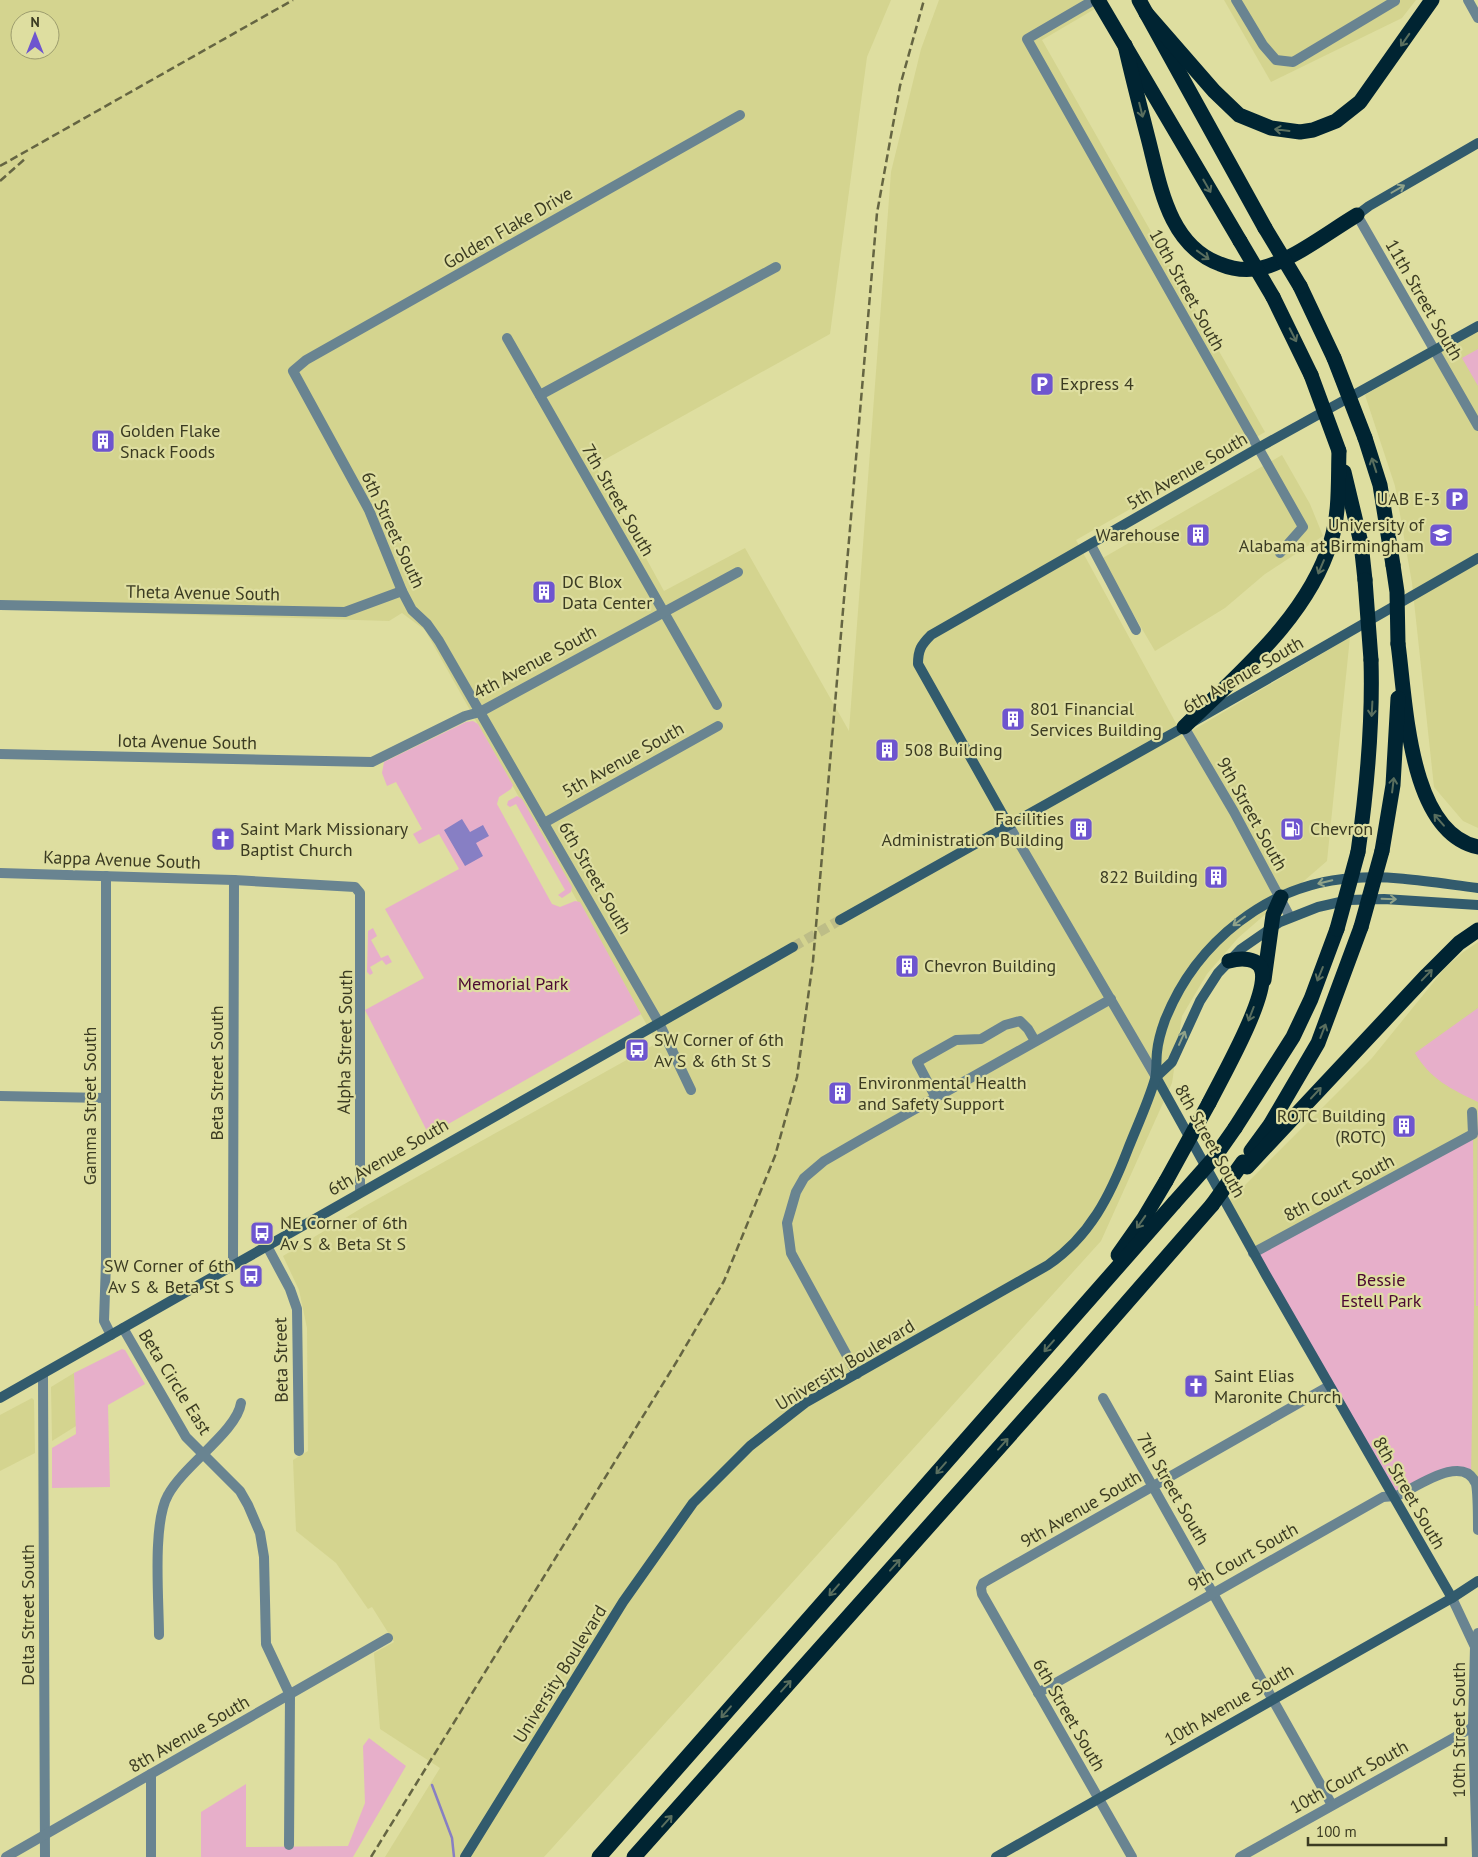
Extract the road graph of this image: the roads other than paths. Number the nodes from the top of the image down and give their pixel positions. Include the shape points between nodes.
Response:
1 (1096, 0) edge
2 (1236, 0) edge
3 (1432, 0) edge
4 (1468, 0) edge
5 (1395, 1) edge
6 (1142, 6) edge
7 (1478, 18) edge
8 (1124, 46) junction
9 (740, 115) dead end
10 (1478, 143) edge
11 (1357, 216) junction
12 (776, 267) dead end
13 (1478, 326) edge
14 (507, 338) dead end
15 (1434, 350) junction
16 (293, 371) joint
17 (540, 395) junction
18 (1478, 426) edge
19 (1258, 448) junction
20 (1339, 451) junction
21 (1091, 545) junction
22 (1280, 552) dead end
23 (1478, 558) edge
24 (738, 572) dead end
25 (402, 591) junction
26 (0, 605) edge
27 (663, 611) junction
28 (1136, 630) dead end
29 (1398, 644) junction
30 (918, 651) joint
31 (717, 705) dead end
32 (480, 712) junction
33 (718, 726) dead end
34 (1184, 727) junction
35 (0, 754) edge
36 (372, 762) joint
37 (544, 822) junction
38 (1008, 824) junction
39 (1478, 847) edge
40 (0, 873) edge
41 (106, 876) junction
42 (234, 880) junction
43 (1478, 888) edge
44 (360, 893) joint
45 (1281, 897) junction
46 (1478, 905) edge
47 (1290, 917) junction
48 (840, 920) tunnel mouth
49 (1272, 927) junction
50 (1478, 930) edge
51 (793, 947) tunnel mouth
52 (1229, 961) junction
53 (1263, 984) junction
54 (1111, 999) junction
55 (659, 1023) junction
56 (1035, 1041) junction
57 (1156, 1077) junction
58 (692, 1090) dead end
59 (0, 1096) edge
60 (106, 1098) junction
61 (936, 1098) junction
62 (1472, 1112) dead end
63 (1245, 1165) junction
64 (360, 1192) junction
65 (267, 1246) junction
66 (1253, 1253) junction
67 (233, 1266) junction
68 (1068, 1324) junction
69 (122, 1328) junction
70 (111, 1335) junction
71 (43, 1374) junction
72 (857, 1374) junction
73 (1330, 1386) junction
74 (0, 1398) edge
75 (1103, 1398) dead end
76 (241, 1404) dead end
77 (299, 1451) dead end
78 (201, 1454) junction
79 (1153, 1486) junction
80 (1392, 1497) junction
81 (1478, 1530) edge
82 (1478, 1581) edge
83 (981, 1588) joint
84 (1213, 1592) junction
85 (1452, 1598) junction
86 (1478, 1633) edge
87 (160, 1635) dead end
88 (388, 1638) dead end
89 (1475, 1647) junction
90 (1038, 1693) junction
91 (290, 1695) junction
92 (1273, 1699) junction
93 (1473, 1727) junction
94 (1476, 1750) edge
95 (151, 1774) junction
96 (1099, 1798) junction
97 (1332, 1804) junction
98 (45, 1835) junction
99 (289, 1845) dead end
100 (6, 1857) edge
101 (45, 1857) edge
102 (151, 1857) edge
103 (465, 1857) edge
104 (599, 1857) edge
105 (634, 1857) edge
106 (996, 1857) edge
107 (1132, 1857) edge
108 (1240, 1857) edge
109 (1477, 1857) edge

1 - 8 highway
1 - 19 street, 10th Street South via 1027,39
2 - 5 street via 1276,60 1293,62
3 -> 6 highway via 1360,102 1336,121 1300,132 1271,128 1239,114 1214,91
4 - 7 street
29 -> 6 highway, bridge via 1397,592 1380,485 1334,358 1300,286
8 -> 11 highway via 1163,196 1190,246 1210,261 1232,269 1262,268
8 -> 20 highway, bridge via 1273,297 1310,375
9 - 16 street, Golden Flake Drive via 306,360
11 -> 10 main road
11 - 15 street, 11th Street South
12 - 17 street
13 - 15 main road, 5th Avenue South
14 - 17 street, 7th Street South
15 - 18 street, 11th Street South
15 - 19 main road, 5th Avenue South
16 - 25 street, 6th Street South via 369,510
17 - 27 street, 7th Street South
19 - 21 main road, 5th Avenue South
19 - 22 street, 10th Street South via 1303,527
20 -> 34 highway via 1338,508 1331,541 1319,572 1292,615
20 -> 68 highway, bridge via 1361,543 1373,703 1368,782 1358,852 1337,929 1293,1037 1235,1128 1214,1158
21 - 28 street
21 - 30 main road, 5th Avenue South via 931,635
23 - 34 main road, 6th Avenue South
24 - 27 street, 4th Avenue South
25 - 26 street, Theta Avenue South via 345,612
25 - 32 street, 6th Street South via 412,610 439,641
27 - 31 street, 7th Street South
27 - 32 street, 4th Avenue South
39 -> 29 highway via 1453,835 1434,816 1421,787
63 -> 29 highway, bridge via 1318,1043 1361,927 1382,851 1394,776
30 - 38 main road, 8th Street South via 918,664
32 - 36 street, 4th Avenue South via 465,716
32 - 37 street, 6th Street South
33 - 37 street, 5th Avenue South
34 - 38 main road, 6th Avenue South
34 - 45 street, 9th Street South
35 - 36 street, Iota Avenue South
37 - 55 street, 6th Street South
38 - 48 main road, 6th Avenue South
38 - 54 street, 8th Street South
40 - 41 street, Kappa Avenue South
41 - 42 street, Kappa Avenue South
41 - 60 street, Gamma Street South
42 - 44 street, Kappa Avenue South via 355,887
42 - 67 street, Beta Street South
43 -> 45 main road, University Boulevard via 1387,878 1355,878 1323,882
44 - 64 street, Alpha Street South
45 - 47 street, 9th Street South
45 - 49 highway
45 -> 57 main road, University Boulevard via 1229,929 1186,978 1159,1036
47 -> 46 main road, University Boulevard via 1334,903 1366,899
47 - 49 main road, University Boulevard
49 - 52 main road, University Boulevard
49 - 53 highway
63 -> 50 highway via 1428,974 1459,943
51 - 55 main road, 6th Avenue South
52 - 53 highway via 1248,959 1256,962 1262,970
57 -> 52 main road, University Boulevard via 1172,1062 1200,1001
53 -> 68 highway, bridge via 1240,1043 1166,1181 1144,1218
54 - 56 street
54 - 57 street, 8th Street South
55 - 58 street, 6th Street South
55 - 64 main road, 6th Avenue South
56 - 61 street
56 - 61 street via 1020,1021 1005,1025 981,1039 956,1040 940,1048 917,1062
57 - 66 main road, 8th Street South
57 - 72 main road, University Boulevard via 1112,1189 1096,1218 1073,1244 1033,1274
59 - 60 street
60 - 70 street, Gamma Street South via 104,1321
61 - 72 street via 824,1161 804,1178 796,1192 787,1223 791,1253
62 - 66 street, 8th Court South via 1473,1134
105 -> 63 highway, bridge
64 - 65 main road, 6th Avenue South
65 - 67 main road, 6th Avenue South
65 - 77 street, Beta Street via 297,1309
66 - 73 main road, 8th Street South
67 - 69 main road, 6th Avenue South
68 -> 104 highway
69 - 70 main road, 6th Avenue South
69 - 78 street, Beta Circle East via 178,1426
70 - 71 main road, 6th Avenue South
71 - 74 main road, 6th Avenue South
71 - 98 street, Delta Street South
72 - 103 main road, University Boulevard via 805,1403 750,1446 693,1503 623,1602
73 - 79 street, 9th Avenue South
73 - 80 main road, 8th Street South
75 - 79 street, 7th Street South
76 - 78 street via 236,1420
78 - 87 street via 182,1474 163,1506 159,1545
78 - 91 street, Beta Circle East via 240,1491 255,1518 264,1558 266,1644
79 - 83 street, 9th Avenue South via 983,1583
79 - 84 street, 7th Street South
80 - 81 street, 9th Court South via 1442,1473 1457,1472 1471,1476 1477,1484
80 - 84 street, 9th Court South via 1382,1497
80 - 85 main road, 8th Street South
82 - 85 main road, 10th Avenue South
83 - 90 street, 6th Street South
84 - 90 street, 9th Court South
84 - 92 street, 7th Street South
85 - 89 street, 8th Street South
85 - 92 main road, 10th Avenue South
86 - 89 street, 10th Street South
88 - 91 street, 8th Avenue South
89 - 93 street, 10th Street South
90 - 96 street, 6th Street South
91 - 95 street, 8th Avenue South
91 - 99 street
92 - 96 main road, 10th Avenue South
92 - 97 street, 7th Street South
93 - 94 street, 10th Street South
93 - 97 street, 10th Court South
94 - 109 street, 10th Street South
95 - 98 street, 8th Avenue South
95 - 102 street
96 - 106 main road, 10th Avenue South
96 - 107 street, 6th Street South
97 - 108 street, 10th Court South
98 - 100 street, 8th Avenue South
98 - 101 street, Delta Street South

